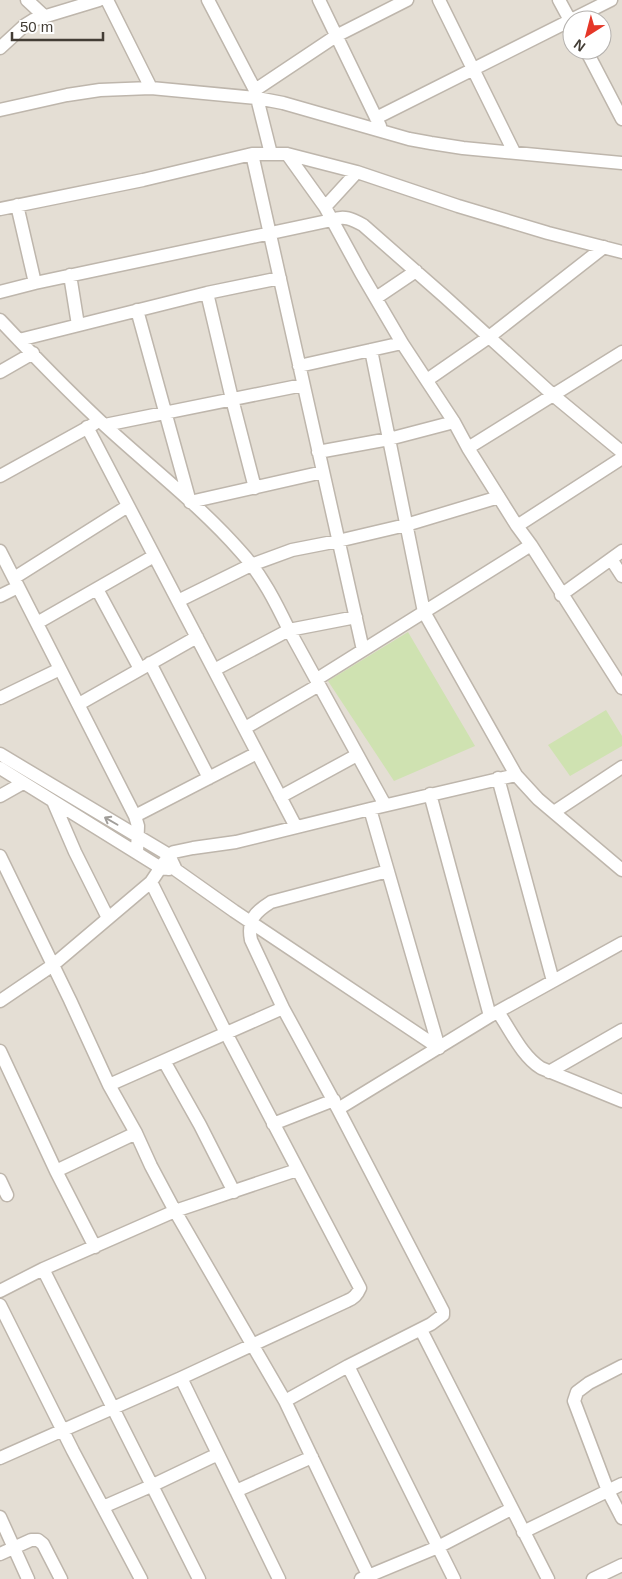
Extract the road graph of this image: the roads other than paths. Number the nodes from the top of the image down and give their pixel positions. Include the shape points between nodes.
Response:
1 (27, 0) edge
2 (99, 0) edge
3 (107, 0) edge
4 (208, 0) edge
5 (319, 0) edge
6 (407, 0) edge
7 (439, 0) edge
8 (611, 0) edge
9 (593, 10) edge
10 (43, 16) junction
11 (562, 26) edge
12 (336, 36) junction
13 (0, 48) edge
14 (591, 60) edge
15 (473, 70) junction
16 (151, 88) junction
17 (256, 94) junction
18 (0, 110) edge
19 (376, 118) junction
20 (622, 119) edge
21 (383, 132) junction
22 (514, 152) junction
23 (252, 154) junction
24 (271, 154) junction
25 (287, 154) junction
26 (622, 163) edge
27 (357, 172) junction
28 (17, 205) junction
29 (325, 206) junction
30 (0, 208) edge
31 (332, 220) junction
32 (270, 233) junction
33 (604, 247) junction
34 (622, 252) edge
35 (416, 271) junction
36 (70, 275) junction
37 (280, 278) junction
38 (35, 283) junction
39 (0, 292) edge
40 (208, 293) junction
41 (376, 298) junction
42 (137, 310) junction
43 (78, 325) junction
44 (3, 327) edge
45 (489, 337) junction
46 (19, 340) junction
47 (402, 343) junction
48 (371, 350) junction
49 (622, 352) edge
50 (33, 354) junction
51 (299, 366) junction
52 (0, 372) edge
53 (427, 380) junction
54 (303, 385) junction
55 (553, 395) junction
56 (232, 400) junction
57 (165, 413) junction
58 (454, 422) junction
59 (103, 423) junction
60 (87, 427) junction
61 (389, 439) junction
62 (468, 448) junction
63 (318, 452) junction
64 (622, 452) edge
65 (622, 458) edge
66 (323, 472) junction
67 (0, 476) edge
68 (255, 488) junction
69 (499, 497) junction
70 (190, 502) junction
71 (128, 506) junction
72 (406, 525) junction
73 (517, 526) junction
74 (338, 541) junction
75 (531, 545) junction
76 (0, 551) edge
77 (622, 551) edge
78 (154, 556) junction
79 (611, 559) junction
80 (251, 565) junction
81 (622, 576) edge
82 (16, 583) junction
83 (97, 589) junction
84 (561, 595) junction
85 (0, 596) edge
86 (178, 601) junction
87 (424, 612) junction
88 (356, 617) junction
89 (37, 623) junction
90 (289, 630) junction
91 (197, 637) junction
92 (363, 650) junction
93 (145, 666) junction
94 (60, 669) junction
95 (214, 670) junction
96 (318, 682) junction
97 (622, 688) edge
98 (0, 698) edge
99 (79, 704) junction
100 (245, 728) junction
101 (256, 753) junction
102 (0, 754) edge
103 (357, 755) junction
104 (622, 767) edge
105 (0, 768) edge
106 (516, 775) junction
107 (209, 778) junction
108 (498, 778) junction
109 (24, 783) junction
110 (430, 794) junction
111 (0, 796) edge
112 (280, 797) junction
113 (53, 801) junction
114 (385, 805) junction
115 (370, 809) junction
116 (554, 812) junction
117 (135, 816) junction
118 (296, 827) junction
119 (137, 836) junction
120 (136, 853) junction
121 (169, 855) junction
122 (0, 856) edge
123 (161, 868) junction
124 (176, 870) junction
125 (622, 870) edge
126 (388, 871) junction
127 (151, 882) junction
128 (108, 918) junction
129 (251, 922) junction
130 (622, 943) edge
131 (53, 965) junction
132 (553, 982) junction
133 (0, 1001) edge
134 (283, 1008) junction
135 (494, 1014) junction
136 (622, 1030) edge
137 (226, 1033) junction
138 (439, 1048) junction
139 (0, 1051) edge
140 (164, 1061) junction
141 (550, 1072) junction
142 (109, 1086) junction
143 (620, 1099) edge
144 (336, 1105) junction
145 (273, 1124) junction
146 (136, 1133) junction
147 (297, 1170) junction
148 (56, 1171) junction
149 (0, 1180) edge
150 (234, 1192) junction
151 (7, 1195) dead end
152 (175, 1211) junction
153 (95, 1247) junction
154 (43, 1269) junction
155 (0, 1291) edge
156 (0, 1305) edge
157 (421, 1330) junction
158 (251, 1345) junction
159 (348, 1366) junction
160 (622, 1366) edge
161 (181, 1378) junction
162 (285, 1401) junction
163 (113, 1409) junction
164 (63, 1430) junction
165 (218, 1454) junction
166 (312, 1457) junction
167 (0, 1458) edge
168 (622, 1484) edge
169 (151, 1486) junction
170 (236, 1491) junction
171 (608, 1491) junction
172 (103, 1507) junction
173 (511, 1509) junction
174 (0, 1517) edge
175 (622, 1518) edge
176 (524, 1532) junction
177 (438, 1547) junction
178 (14, 1548) junction
179 (0, 1554) edge
180 (622, 1565) edge
181 (367, 1578) edge
182 (28, 1579) edge
183 (61, 1579) edge
184 (141, 1579) edge
185 (199, 1579) edge
186 (279, 1579) edge
187 (454, 1579) edge
188 (548, 1579) edge
189 (593, 1579) edge

1 - 10 street
2 - 10 street
3 - 16 street
4 - 17 street
5 - 12 street
6 - 12 street
7 - 15 street
8 - 9 street
10 - 13 street via 25,25
11 - 15 street
12 - 17 street
12 - 19 street
14 - 20 street
15 - 19 street
15 - 22 street
16 - 17 street
16 - 18 street via 100,90
17 - 21 street
17 - 24 street
19 - 21 street
21 - 22 street via 409,140
22 - 26 street
23 - 24 street
23 - 28 street
23 - 32 street
24 - 25 street
25 - 27 street
25 - 29 street
27 - 29 street
27 - 33 street via 458,206
28 - 30 street
28 - 38 street
29 - 31 street
31 - 32 street
31 - 35 street via 344,217 363,225
31 - 41 street
32 - 36 street
32 - 37 street
33 - 34 street
33 - 45 street
35 - 41 street
35 - 45 street
36 - 38 street
36 - 43 street
37 - 40 street
37 - 51 street
38 - 39 street
40 - 42 street
40 - 56 street
41 - 47 street
42 - 43 street
42 - 57 street
43 - 46 street
44 - 46 street
45 - 53 street
45 - 55 street
46 - 50 street
47 - 48 street
47 - 53 street
48 - 51 street
48 - 61 street
49 - 55 street
50 - 52 street
50 - 59 street
51 - 54 street
53 - 58 street
54 - 56 street
54 - 63 street
55 - 62 street
55 - 64 street
56 - 57 street
56 - 68 street
57 - 59 street
57 - 70 street
58 - 61 street
58 - 62 street
59 - 60 street
59 - 70 street
60 - 67 street
60 - 71 street
61 - 63 street
61 - 72 street
62 - 69 street
63 - 66 street
65 - 73 street
66 - 68 street
66 - 74 street
68 - 70 street
69 - 72 street
69 - 73 street
70 - 80 street
71 - 78 street
71 - 82 street
72 - 74 street
72 - 87 street
73 - 75 street
74 - 80 street via 292,550
74 - 88 street
75 - 84 street
75 - 87 street
76 - 82 street
77 - 79 street
78 - 83 street
78 - 86 street
79 - 81 street
79 - 84 street
80 - 86 street
80 - 90 street via 275,600
82 - 85 street
82 - 89 street
83 - 89 street
83 - 93 street
84 - 97 street
86 - 91 street
87 - 92 street
87 - 106 street
88 - 90 street
88 - 92 street
89 - 94 street
90 - 95 street
90 - 96 street
91 - 93 street
91 - 95 street
92 - 96 street
93 - 99 street
93 - 107 street
94 - 98 street
94 - 99 street
95 - 100 street
96 - 100 street
96 - 103 street
99 - 117 street
100 - 101 street
101 - 107 street
101 - 112 street
119 -> 102 street
103 - 112 street
103 - 114 street
104 - 116 street
105 - 109 street
106 - 108 street
106 - 116 street
107 - 117 street
108 - 110 street
108 - 132 street
109 - 111 street
109 - 113 street
110 - 114 street
110 - 135 street
112 - 118 street
113 - 120 street
113 - 128 street
114 - 115 street
115 - 118 street
115 - 126 street
116 - 125 street
117 - 119 street
118 - 121 street
119 - 120 street
119 - 121 street
120 - 123 street
121 - 123 street
121 - 124 street
122 - 131 street
123 - 124 street
123 - 127 street
124 - 129 street
126 - 129 street via 271,902 259,909
126 - 138 street
127 - 128 street
127 - 137 street
128 - 131 street
129 - 134 street via 251,940
129 - 138 street
130 - 132 street
131 - 133 street
131 - 142 street
132 - 135 street
134 - 137 street
134 - 144 street
135 - 138 street
135 - 141 street via 530,1059
136 - 141 street
137 - 140 street
137 - 145 street
138 - 144 street
139 - 148 street
140 - 142 street
140 - 150 street
141 - 143 street
142 - 146 street
144 - 145 street
144 - 157 street via 443,1312 438,1320
145 - 147 street
146 - 148 street
146 - 152 street
147 - 150 street
147 - 158 street via 360,1288 353,1298
148 - 153 street
149 - 151 street
150 - 152 street
152 - 153 street
152 - 158 street
153 - 154 street
154 - 155 street
154 - 163 street
156 - 164 street
157 - 159 street
157 - 173 street
158 - 161 street
158 - 162 street
159 - 162 street
159 - 177 street
160 - 171 street via 577,1392 574,1401
161 - 163 street
161 - 165 street
162 - 166 street
163 - 164 street
163 - 169 street
164 - 167 street
164 - 172 street
165 - 169 street
165 - 170 street
166 - 170 street
166 - 181 street
168 - 171 street
169 - 172 street
169 - 185 street
170 - 186 street
171 - 175 street
171 - 176 street
172 - 184 street
173 - 176 street
173 - 177 street
174 - 178 street
176 - 188 street
177 - 181 street
177 - 187 street
178 - 179 street
178 - 182 street
178 - 183 street via 38,1540
180 - 189 street

